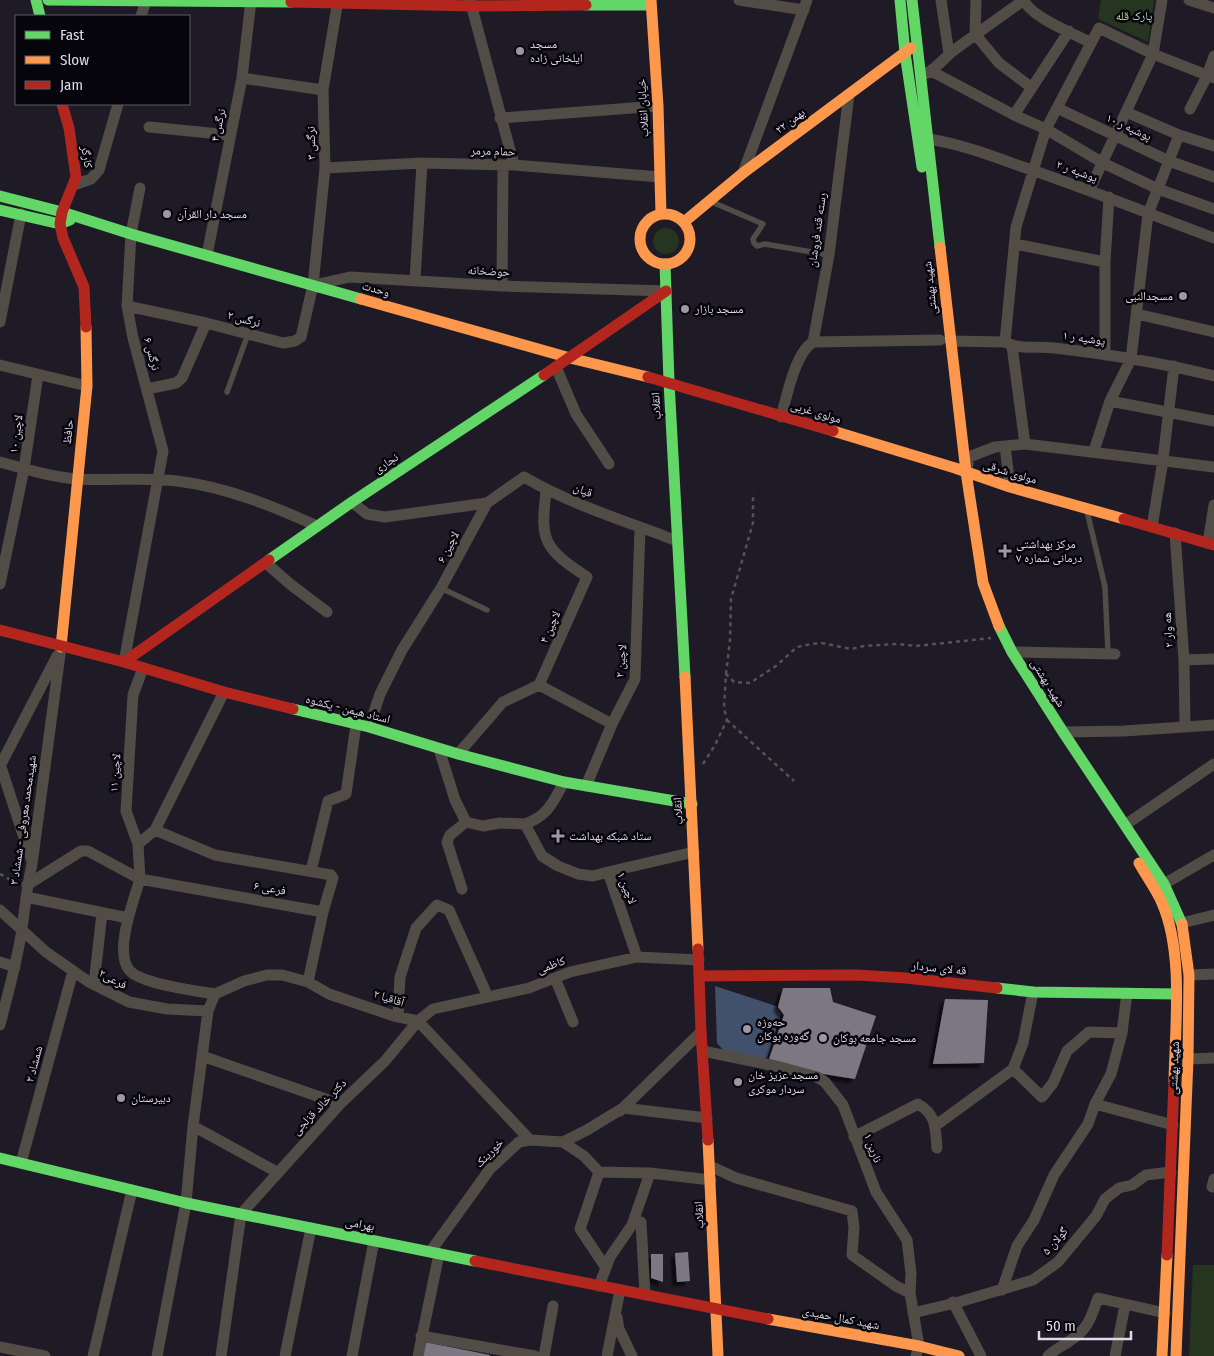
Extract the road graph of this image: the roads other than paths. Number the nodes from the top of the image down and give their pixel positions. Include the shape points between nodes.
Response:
1 (36, 0) edge
2 (48, 0) edge
3 (70, 0) edge
4 (133, 0) edge
5 (146, 0) edge
6 (188, 0) edge
7 (739, 0) edge
8 (900, 0) edge
9 (912, 0) edge
10 (941, 0) edge
11 (976, 0) edge
12 (1024, 0) edge
13 (1162, 0) edge
14 (1189, 0) edge
15 (251, 1) edge
16 (338, 1) edge
17 (1203, 2) edge
18 (471, 3) edge
19 (651, 3) edge
20 (805, 5) edge
21 (1214, 8) edge
22 (40, 15) edge
23 (142, 15) edge
24 (1069, 31) junction
25 (975, 34) junction
26 (1091, 43) junction
27 (916, 45) junction
28 (905, 53) junction
29 (949, 54) junction
30 (1152, 54) junction
31 (1214, 56) edge
32 (932, 71) junction
33 (1211, 77) edge
34 (242, 78) junction
35 (915, 79) junction
36 (1032, 88) junction
37 (323, 90) junction
38 (849, 94) junction
39 (62, 105) edge
40 (118, 105) edge
41 (658, 106) junction
42 (1057, 108) junction
43 (1190, 109) dead end
44 (1126, 112) junction
45 (1014, 115) junction
46 (500, 118) junction
47 (149, 127) dead end
48 (1046, 129) junction
49 (230, 135) junction
50 (1178, 135) junction
51 (1115, 136) junction
52 (929, 139) junction
53 (1214, 146) edge
54 (1169, 161) junction
55 (1103, 162) junction
56 (422, 163) junction
57 (509, 165) junction
58 (325, 168) junction
59 (1034, 170) junction
60 (743, 173) junction
61 (660, 177) junction
62 (1214, 177) edge
63 (74, 185) junction
64 (140, 188) dead end
65 (1090, 189) junction
66 (1158, 189) junction
67 (0, 196) edge
68 (1109, 197) junction
69 (709, 200) junction
70 (1214, 209) edge
71 (0, 210) edge
72 (21, 214) junction
73 (661, 214) junction
74 (1148, 214) junction
75 (61, 218) junction
76 (684, 222) junction
77 (130, 234) junction
78 (1214, 238) edge
79 (1015, 244) junction
80 (207, 256) junction
81 (829, 256) junction
82 (1105, 262) junction
83 (665, 264) junction
84 (415, 280) junction
85 (312, 285) junction
86 (502, 286) junction
87 (666, 291) junction
88 (127, 306) junction
89 (1137, 314) junction
90 (0, 322) edge
91 (206, 323) junction
92 (1214, 332) edge
93 (248, 334) junction
94 (945, 340) junction
95 (813, 342) junction
96 (1009, 344) junction
97 (1105, 355) junction
98 (570, 358) junction
99 (1131, 359) junction
100 (0, 365) edge
101 (1174, 366) junction
102 (556, 367) junction
103 (38, 375) junction
104 (1214, 376) edge
105 (668, 382) junction
106 (87, 386) junction
107 (147, 389) junction
108 (226, 392) dead end
109 (1110, 401) junction
110 (1169, 411) junction
111 (782, 417) junction
112 (1214, 420) edge
113 (1026, 444) junction
114 (1005, 446) junction
115 (1094, 451) junction
116 (1163, 460) junction
117 (0, 462) edge
118 (610, 464) dead end
119 (1214, 467) edge
120 (24, 469) junction
121 (960, 470) junction
122 (77, 479) junction
123 (157, 479) junction
124 (1010, 487) junction
125 (546, 490) junction
126 (352, 502) junction
127 (486, 503) junction
128 (1214, 505) edge
129 (1087, 509) junction
130 (317, 526) junction
131 (1152, 527) junction
132 (640, 528) junction
133 (1175, 533) junction
134 (677, 541) junction
135 (1211, 544) edge
136 (266, 562) junction
137 (0, 584) edge
138 (441, 588) junction
139 (487, 610) dead end
140 (327, 612) dead end
141 (0, 630) edge
142 (61, 648) junction
143 (1012, 652) junction
144 (1111, 654) joint
145 (1184, 660) junction
146 (1214, 660) edge
147 (124, 662) junction
148 (142, 668) junction
149 (539, 685) junction
150 (224, 692) junction
151 (612, 724) junction
152 (356, 725) junction
153 (1214, 725) edge
154 (1185, 726) junction
155 (369, 727) junction
156 (1063, 732) junction
157 (439, 749) junction
158 (458, 754) junction
159 (1214, 764) edge
160 (0, 765) edge
161 (564, 782) junction
162 (586, 786) junction
163 (692, 804) junction
164 (466, 822) junction
165 (525, 824) junction
166 (1125, 825) junction
167 (155, 830) junction
168 (138, 844) junction
169 (694, 852) junction
170 (1214, 855) edge
171 (32, 864) junction
172 (310, 871) junction
173 (608, 872) junction
174 (140, 879) junction
175 (1164, 884) junction
176 (462, 889) dead end
177 (27, 890) junction
178 (0, 910) edge
179 (323, 912) junction
180 (102, 913) junction
181 (1214, 914) edge
182 (128, 918) junction
183 (1182, 923) junction
184 (22, 930) junction
185 (637, 957) junction
186 (699, 960) junction
187 (0, 962) edge
188 (15, 967) junction
189 (74, 971) junction
190 (1214, 974) edge
191 (1189, 975) junction
192 (699, 976) junction
193 (554, 978) junction
194 (308, 982) junction
195 (94, 984) junction
196 (1033, 992) junction
197 (214, 994) junction
198 (1127, 994) junction
199 (1176, 994) junction
200 (488, 997) junction
201 (208, 1011) junction
202 (398, 1016) junction
203 (418, 1021) junction
204 (573, 1022) dead end
205 (0, 1025) edge
206 (702, 1032) junction
207 (1122, 1033) junction
208 (703, 1051) junction
209 (202, 1056) junction
210 (1214, 1058) edge
211 (1188, 1059) junction
212 (1013, 1069) junction
213 (340, 1104) junction
214 (1095, 1104) junction
215 (619, 1112) junction
216 (707, 1118) junction
217 (1173, 1125) junction
218 (193, 1126) junction
219 (935, 1126) junction
220 (854, 1137) junction
221 (530, 1140) junction
222 (563, 1142) junction
223 (937, 1148) dead end
224 (0, 1158) edge
225 (21, 1163) junction
226 (710, 1166) junction
227 (277, 1172) junction
228 (599, 1172) junction
229 (1171, 1172) junction
230 (650, 1173) junction
231 (711, 1180) junction
232 (132, 1190) junction
233 (186, 1203) junction
234 (241, 1214) junction
235 (641, 1222) dead end
236 (311, 1228) junction
237 (374, 1241) junction
238 (435, 1253) junction
239 (606, 1268) junction
240 (600, 1286) junction
241 (620, 1290) junction
242 (1002, 1290) junction
243 (910, 1293) junction
244 (645, 1295) junction
245 (953, 1302) junction
246 (1125, 1305) junction
247 (553, 1306) dead end
248 (716, 1309) junction
249 (616, 1312) junction
250 (913, 1312) junction
251 (1164, 1312) junction
252 (421, 1336) junction
253 (0, 1347) edge
254 (917, 1351) edge
255 (45, 1356) edge
256 (93, 1356) edge
257 (157, 1356) edge
258 (221, 1356) edge
259 (285, 1356) edge
260 (352, 1356) edge
261 (418, 1356) edge
262 (535, 1356) edge
263 (544, 1356) edge
264 (607, 1356) edge
265 (632, 1356) edge
266 (718, 1356) edge
267 (959, 1356) edge
268 (981, 1356) edge
269 (1048, 1356) edge
270 (1115, 1356) edge
271 (1162, 1356) edge
272 (1176, 1356) edge

1 - 22 main road
2 - 3 main road
3 - 4 main road
4 - 5 main road
5 - 6 main road
5 - 23 street
6 - 15 main road
7 - 20 street
8 - 28 main road, شهید بهشتی
9 - 27 main road, شهید بهشتی
10 - 29 street
11 - 25 street
12 - 24 street via 1036,14
12 - 25 street
13 - 30 street
14 - 17 street
15 - 16 main road
15 - 34 street, نرگس ۴
16 - 18 main road
16 - 37 street, نرگس ۳
17 - 21 street
18 - 19 main road
18 - 46 street
19 - 41 main road, خیابان انقلاب
20 - 60 street
24 - 26 street
24 - 36 street
25 - 29 street
25 - 36 street via 999,63
26 - 30 street via 1099,28
26 - 42 street
27 - 28 main road, ۲۲ بهمن
27 - 35 main road, شهید بهشتی
28 - 35 main road, شهید بهشتی
28 - 38 main road, ۲۲ بهمن
29 - 32 street
30 - 33 street
30 - 44 street
31 - 33 street
32 - 35 street
32 - 45 street
33 - 43 street
34 - 37 street
34 - 49 street, نرگس ۴
35 - 52 main road, شهید بهشتی
35 - 94 main road, شهید بهشتی
36 - 45 street
37 - 58 street, نرگس ۳
38 - 60 main road, ۲۲ بهمن
38 - 81 street, رسته قند فروشان
39 - 63 main road, کارگر via 76,177
40 - 63 street via 99,170 91,179
41 - 46 street
41 - 61 main road, خیابان انقلاب
42 - 48 street
42 - 51 street, پوشپه ر ۱۰
44 - 50 street
44 - 51 street
45 - 48 street
46 - 57 street
47 - 49 street
48 - 55 street
48 - 59 street
49 - 80 street, نرگس ۴
50 - 53 street
50 - 54 street
51 - 54 street, پوشپه ر ۱۰
51 - 55 street
52 - 59 street, پوشپه ر ۲ via 966,147
52 - 94 main road, شهید بهشتی
54 - 62 street, پوشپه ر ۱۰
54 - 66 street
55 - 65 street
55 - 66 street
56 - 57 street, حمام مرمر
56 - 58 street, حمام مرمر
56 - 84 street
57 - 61 street, حمام مرمر
57 - 86 street
58 - 85 street, نرگس ۳
59 - 65 street, پوشپه ر ۲
59 - 79 street via 1016,227
60 - 69 main road, ۲۲ بهمن
61 - 73 main road, خیابان انقلاب
63 - 75 main road, کارگر
64 - 77 street, نرگس ۶
65 - 68 street, پوشپه ر ۲
66 - 70 street
66 - 74 street
67 - 75 main road, وحدت
68 - 74 street, پوشپه ر ۲
68 - 82 street
69 - 76 main road, ۲۲ بهمن
69 - 81 lane via 763,224 753,239 757,246 765,244
71 - 72 main road, وحدت
72 - 75 main road, وحدت
72 - 90 street
73 - 76 main road via 669,214
73 - 83 main road via 643,227 640,241 651,260
74 - 78 street, پوشپه ر ۲
74 - 89 street
75 - 77 main road, وحدت via 78,217
75 - 106 main road, حافظ via 62,238 84,287
76 - 83 main road via 690,245 681,259
77 - 80 main road, وحدت
77 - 88 street, نرگس ۶
79 - 82 street
79 - 96 street
80 - 85 main road, وحدت
81 - 95 street, رسته قند فروشان
82 - 97 street
83 - 87 main road, انقلاب
84 - 85 street, حوضخانه via 350,277
84 - 86 street, حوضخانه
85 - 93 street, نرگس ۲ via 300,337 295,341 283,343
85 - 98 main road, وحدت
86 - 87 street, حوضخانه
87 - 98 main road, نجاری
87 - 105 main road, انقلاب
88 - 91 street, نرگس ۲
88 - 107 street, نرگس ۶
89 - 92 street
89 - 99 street
91 - 93 street, نرگس ۲
91 - 107 street via 182,378 176,383
93 - 108 lane
94 - 95 street, ۱ پوشپه ر
94 - 96 street, ۱ پوشپه ر
94 - 121 main road, شهید بهشتی
95 - 111 street, رسته قند فروشان via 807,345 797,364
96 - 97 street, ۱ پوشپه ر
96 - 113 street
97 - 99 street, ۱ پوشپه ر
98 - 102 main road, نجاری
98 - 105 main road, وحدت
99 - 101 street, ۱ پوشپه ر
99 - 109 street
100 - 103 street
101 - 104 street, ۱ پوشپه ر
101 - 110 street
102 - 118 street via 576,414
102 - 126 main road, نجاری
103 - 106 street
103 - 120 street, لاچین ۱۰
105 - 111 main road, مولوی غربی
105 - 134 main road, انقلاب
106 - 122 main road, حافظ
107 - 123 street, نرگس ۶ via 164,452
109 - 110 street
109 - 115 street
110 - 112 street
110 - 116 street
111 - 121 main road, مولوی غربی
113 - 114 street, مولوی شرقی
113 - 115 street, مولوی شرقی
114 - 121 street, مولوی شرقی via 995,446 969,457
114 - 124 street
115 - 116 street, مولوی شرقی
116 - 119 street, مولوی شرقی
116 - 131 street
117 - 120 street
120 - 122 street
120 - 137 street, لاچین ۱۰
121 - 124 main road, مولوی شرقی
121 - 143 main road, شهید بهشتی via 983,583
121 - 199 main road, شهید بهشتی via 970,562 995,638 1162,903 1173,939
122 - 123 street
122 - 142 main road, حافظ
123 - 130 street via 235,494 276,507
123 - 147 street, نرگس ۶
124 - 129 main road, مولوی شرقی
125 - 127 street, قپان via 524,477
125 - 132 street, قپان
125 - 149 street, لاچین ۴ via 544,527 549,544 587,577
126 - 127 street via 367,514 385,517
126 - 130 main road, نجاری
127 - 138 street, لاچین ۶
128 - 135 street
129 - 131 main road, مولوی شرقی
129 - 144 lane via 1105,587
130 - 136 main road, نجاری
131 - 133 main road, مولوی شرقی
132 - 134 street, قپان
132 - 151 street, لاچین ۲ via 635,679
133 - 135 main road, مولوی شرقی
133 - 145 street, هه وار ۲
134 - 163 main road, انقلاب
136 - 140 street
136 - 147 main road, نجاری
138 - 139 lane
138 - 155 street, لاچین ۶ via 402,650 380,694
141 - 142 main road, استاد هیمن - یکشوه
142 - 147 main road, استاد هیمن - یکشوه
142 - 160 street
142 - 171 street, شهیدمحمد معروفی - شمشاد ۳
143 - 144 street
143 - 156 main road, شهید بهشتی
145 - 146 street
145 - 154 street, هه وار ۲
147 - 148 main road, استاد هیمن - یکشوه
148 - 150 main road, استاد هیمن - یکشوه
148 - 168 street, لاچین ۱۱ via 133,695 126,811
149 - 151 street
149 - 158 street via 504,702
150 - 152 main road, استاد هیمن - یکشوه
150 - 167 street
151 - 162 street, لاچین ۲
152 - 155 main road, استاد هیمن - یکشوه
152 - 172 street via 346,794 328,801
153 - 154 street
154 - 156 street
155 - 157 main road, استاد هیمن - یکشوه
156 - 166 main road, شهید بهشتی
157 - 158 main road, استاد هیمن - یکشوه
157 - 164 street via 455,800
158 - 161 main road, استاد هیمن - یکشوه
159 - 166 street
160 - 171 street
161 - 162 main road, استاد هیمن - یکشوه
161 - 165 street via 544,815
162 - 163 main road, استاد هیمن - یکشوه
163 - 169 main road, انقلاب
164 - 165 street via 482,826
164 - 176 street via 450,835 447,842
165 - 173 street, لاچین ۱ via 542,856 558,866 594,876
166 - 175 main road, شهید بهشتی
167 - 168 street
167 - 172 street via 215,855
168 - 174 street, لاچین ۱۱
169 - 173 street
169 - 186 main road, انقلاب
170 - 175 street
171 - 177 street, شهیدمحمد معروفی - شمشاد ۳
172 - 179 street via 332,875 333,878
173 - 185 street, لاچین ۱
174 - 177 street, فرعی ۶ via 88,851 81,851
174 - 179 street, فرعی ۶
174 - 182 street
175 - 183 main road, شهید بهشتی
177 - 180 street
177 - 184 street, شهیدمحمد معروفی - شمشاد ۳
178 - 184 street
179 - 194 street
180 - 182 street
180 - 195 street
181 - 183 street
182 - 197 street via 123,955 130,971 152,982
183 - 191 main road, شهید بهشتی
184 - 188 street, شهیدمحمد معروفی - شمشاد ۳
184 - 189 street, فرعی۲
185 - 186 street, کاظمی
185 - 193 street, کاظمی
186 - 192 main road, انقلاب
187 - 188 street
188 - 205 street, شهیدمحمد معروفی - شمشاد ۳
189 - 195 street, فرعی۲
189 - 225 street, شمشاد ۲
190 - 191 street
191 - 211 main road, شهید بهشتی
192 - 196 main road, قه لای سردار via 856,975
192 - 206 main road, انقلاب
193 - 200 street, کاظمی via 529,988
193 - 204 street
194 - 197 street, آقاقیا ۲ via 267,974
194 - 202 street, آقاقیا ۲ via 330,994
195 - 201 street, فرعی۲ via 128,1002 167,1009
196 - 198 main road, قه لای سردار
196 - 212 street via 1023,1043
197 - 201 street
198 - 199 main road, قه لای سردار
198 - 207 street
199 - 217 main road, شهید بهشتی
200 - 202 street via 449,910 437,905 416,928 400,977
200 - 203 street, کاظمی via 433,1009
201 - 209 street
202 - 203 street, آقاقیا ۲
203 - 213 street, دکتر خالد قزلجی via 384,1061
203 - 221 street
206 - 208 main road, انقلاب
206 - 215 street
207 - 212 street via 1089,1032 1067,1051 1053,1083 1042,1096
207 - 214 street via 1111,1074
208 - 216 main road, انقلاب
208 - 220 street, نارین ۱ via 817,1077 843,1105
209 - 213 street
209 - 218 street
210 - 211 street
211 - 272 main road, شهید بهشتی
212 - 219 street
213 - 227 street, دکتر خالد قزلجی
214 - 217 street
214 - 242 street via 1088,1124 1054,1175 1034,1220 1018,1246
215 - 216 street via 623,1108
215 - 222 street
216 - 226 main road, انقلاب
217 - 229 main road, شهید بهشتی
218 - 227 street
218 - 233 street
219 - 220 street via 928,1110 918,1104
219 - 223 street
220 - 243 street, نارین ۱ via 876,1192 907,1240
221 - 222 street
221 - 238 street, خورینک via 519,1142 490,1169
222 - 228 street via 584,1156
224 - 225 main road, بهرامی
225 - 232 main road, بهرامی
226 - 231 main road, انقلاب
226 - 243 street via 736,1178 852,1211 852,1255
227 - 234 street, دکتر خالد قزلجی
228 - 230 street
228 - 239 street via 580,1229
229 - 242 street, گولان ۵ via 1146,1175 1132,1185 1120,1188 1105,1199 1096,1216 1058,1262 1033,1280
229 - 251 main road, شهید بهشتی
230 - 231 street
230 - 239 street via 632,1225
231 - 248 main road, انقلاب
232 - 233 main road, بهرامی
232 - 256 street
233 - 234 main road, بهرامی
233 - 257 street
234 - 236 main road, بهرامی
234 - 258 street
235 - 244 street
236 - 237 main road, بهرامی
236 - 259 street
237 - 238 main road, بهرامی
237 - 260 street
238 - 240 main road, بهرامی
238 - 252 street
239 - 240 street
240 - 241 main road, بهرامی
241 - 244 main road, بهرامی
241 - 249 street
242 - 245 street, گولان ۵
243 - 250 street, نارین ۱
244 - 248 main road, بهرامی
245 - 250 street, گولان ۵
245 - 268 street
246 - 251 street
246 - 269 street via 1098,1298 1088,1325
246 - 270 street
247 - 263 street
248 - 254 main road, شهید کمال حمیدی
248 - 266 main road, انقلاب
249 - 264 street
249 - 265 street via 619,1329
250 - 254 street, نارین ۱
251 - 271 main road, شهید بهشتی
252 - 261 street
252 - 262 street
253 - 255 street
254 - 267 main road, شهید کمال حمیدی

